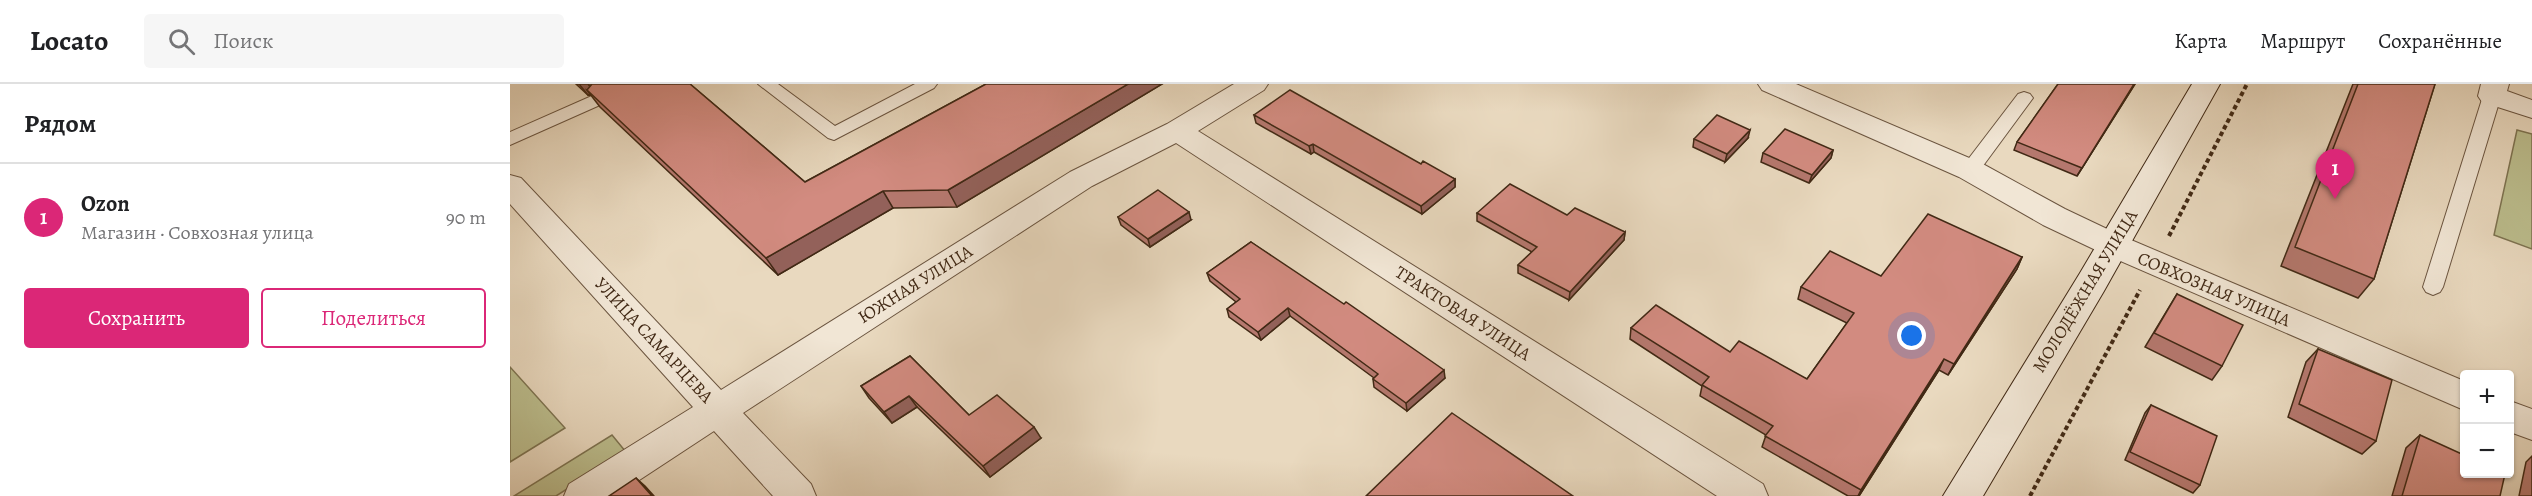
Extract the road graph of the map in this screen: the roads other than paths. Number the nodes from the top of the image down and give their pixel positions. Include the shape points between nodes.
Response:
1 (767, 84) edge
2 (928, 84) edge
3 (1254, 84) edge
4 (1772, 84) edge
5 (2206, 84) edge
6 (2493, 90) edge
7 (2024, 98) dead end
8 (594, 101) edge
9 (2532, 109) edge
10 (1177, 131) junction
11 (510, 139) edge
12 (1970, 170) junction
13 (513, 192) edge
14 (2113, 245) junction
15 (2433, 286) dead end
16 (2460, 394) edge
17 (718, 409) junction
18 (2514, 418) edge
19 (2532, 425) edge
20 (583, 496) edge
21 (797, 496) edge
22 (1749, 496) edge
23 (1962, 496) edge

1 - 2 lane via 834,134
3 - 10 street, ЮЖНАЯ УЛИЦА
4 - 12 street, СОВХОЗНАЯ УЛИЦА
5 - 14 street, МОЛОДЁЖНАЯ УЛИЦА
6 - 9 street
6 - 15 lane
7 - 12 lane
8 - 11 lane
10 - 17 street, ЮЖНАЯ УЛИЦА via 1081,179
10 - 22 street, ТРАКТОВАЯ УЛИЦА
12 - 14 street, СОВХОЗНАЯ УЛИЦА
13 - 17 street, УЛИЦА САМАРЦЕВА
14 - 16 street, СОВХОЗНАЯ УЛИЦА
14 - 23 street, МОЛОДЁЖНАЯ УЛИЦА
17 - 20 street, ЮЖНАЯ УЛИЦА
17 - 21 street, УЛИЦА САМАРЦЕВА
18 - 19 street

